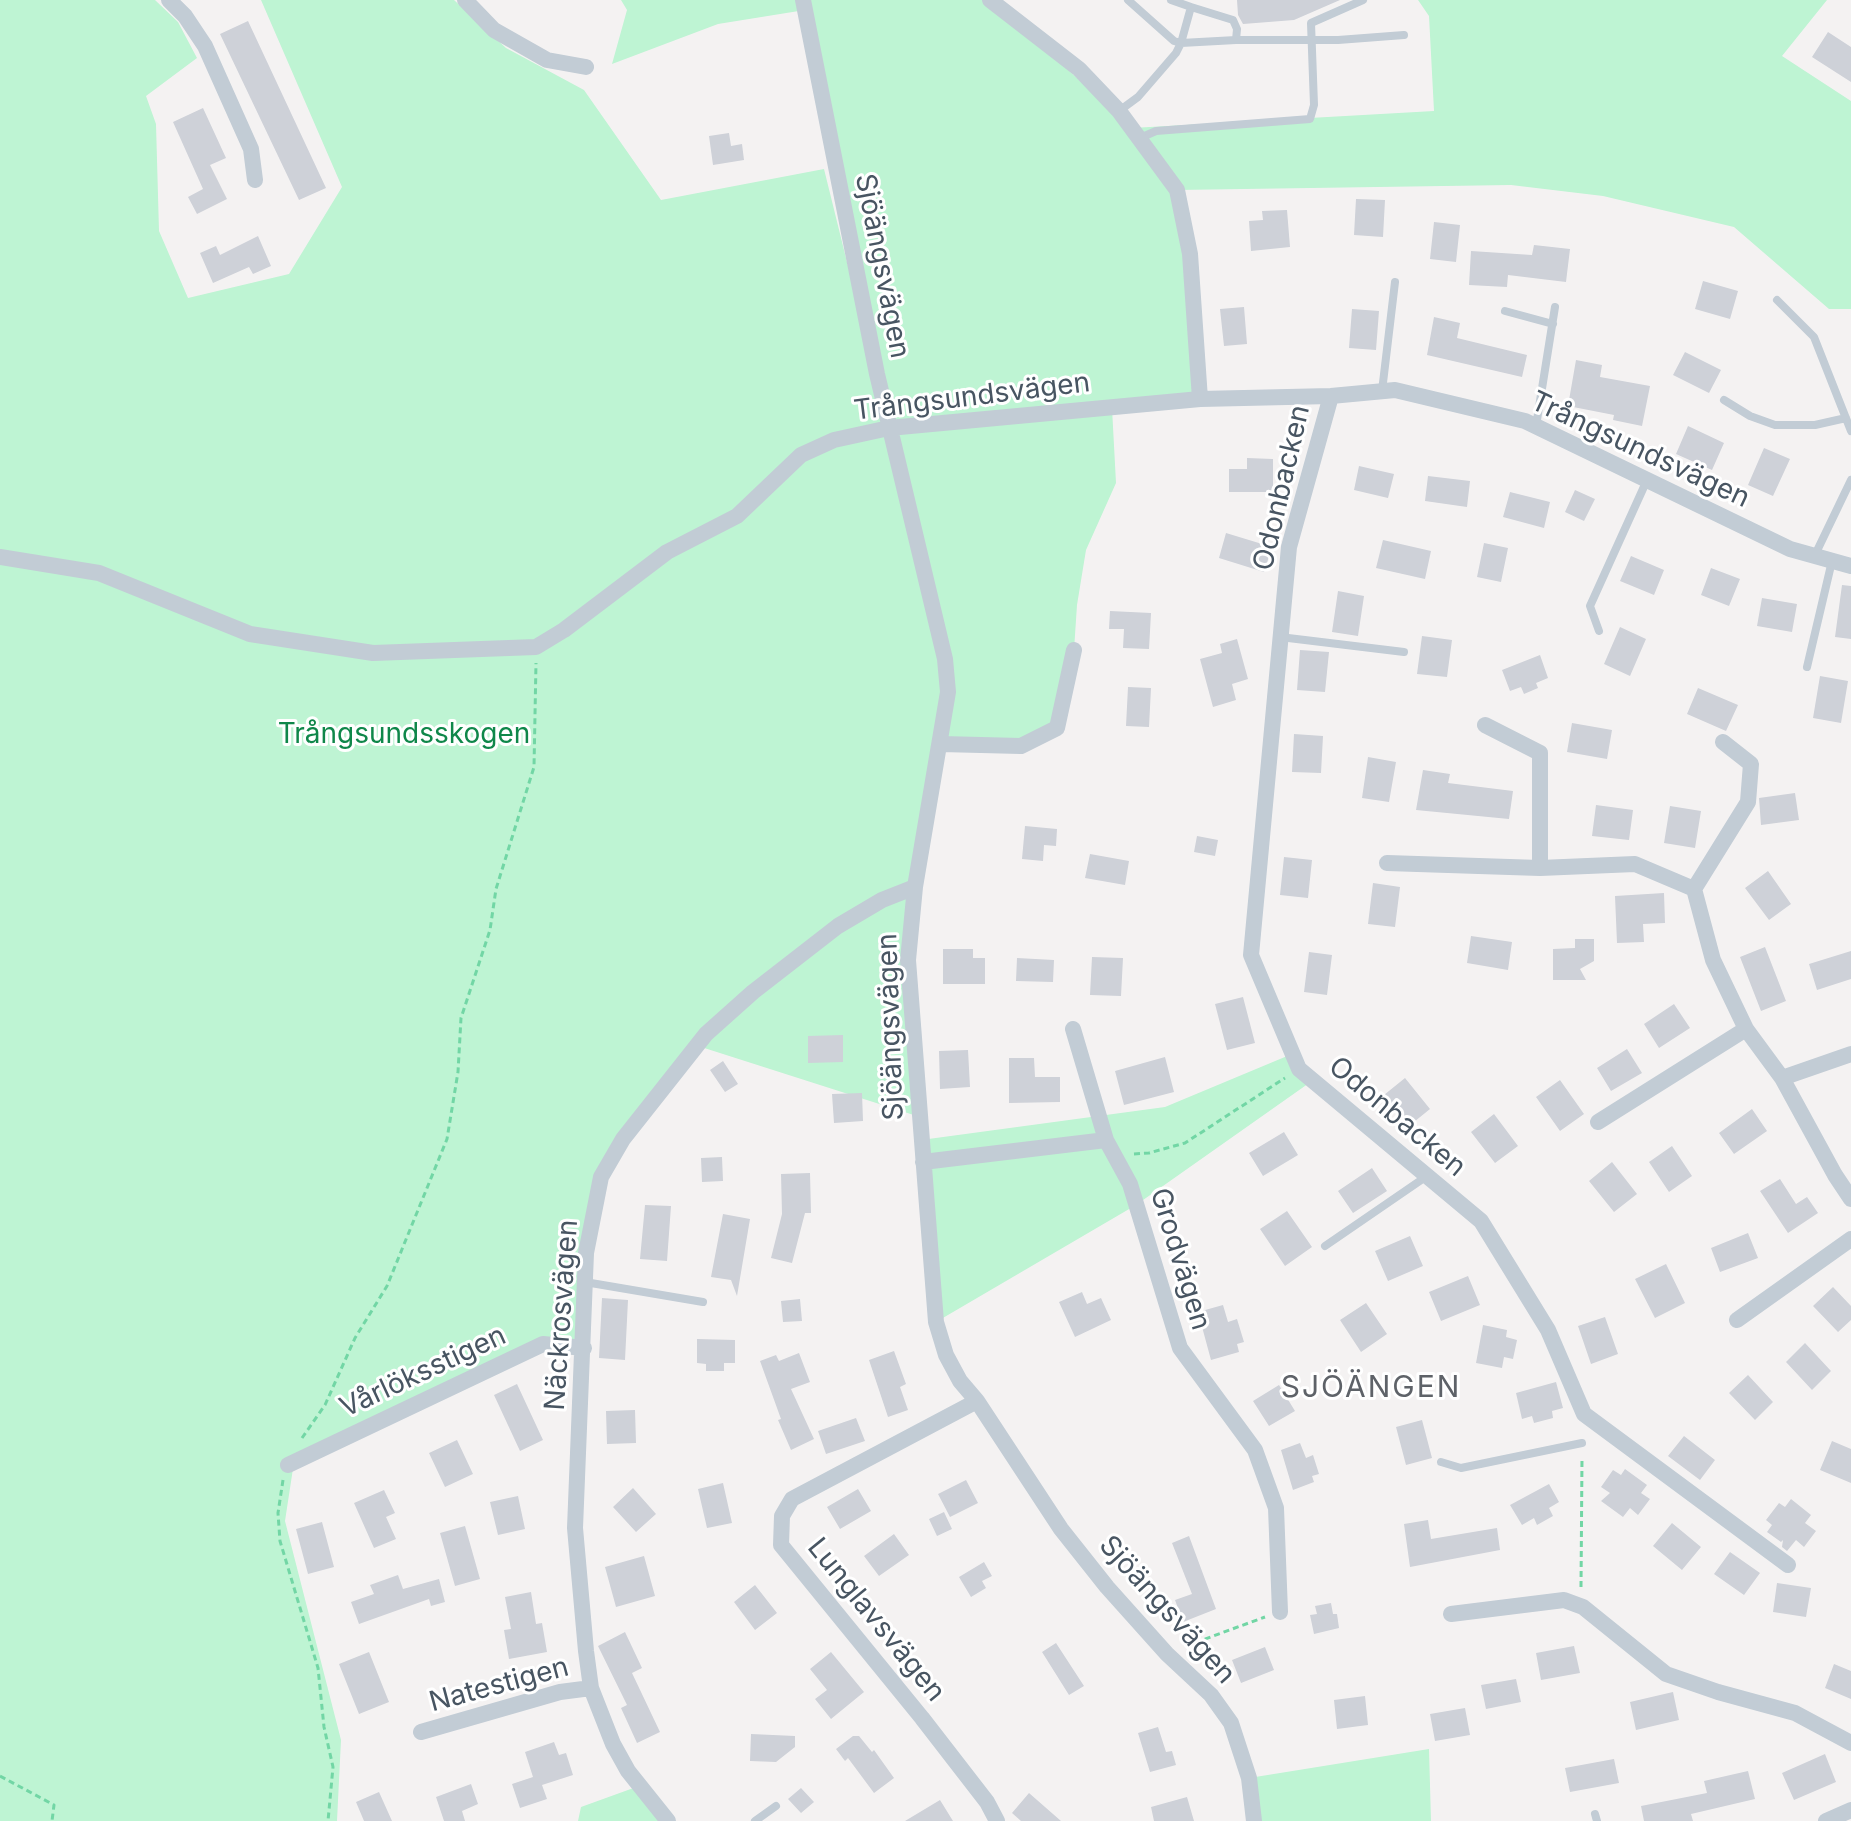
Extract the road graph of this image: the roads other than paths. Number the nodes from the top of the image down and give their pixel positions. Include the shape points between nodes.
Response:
1 (169, 0) edge
2 (465, 0) edge
3 (803, 0) edge
4 (990, 0) edge
5 (1171, 0) edge
6 (1363, 0) edge
7 (1134, 2) edge
8 (1191, 7) junction
9 (1404, 35) dead end
10 (1236, 40) junction
11 (1313, 41) junction
12 (1181, 43) junction
13 (586, 67) dead end
14 (1119, 111) junction
15 (1140, 138) junction
16 (255, 180) dead end
17 (1395, 282) dead end
18 (1777, 300) dead end
19 (1555, 307) dead end
20 (1505, 311) dead end
21 (1553, 324) junction
22 (1381, 392) junction
23 (1331, 396) junction
24 (1200, 399) junction
25 (1724, 400) dead end
26 (1846, 418) junction
27 (1536, 426) junction
28 (889, 428) junction
29 (1851, 431) edge
30 (1647, 480) junction
31 (1851, 480) edge
32 (0, 557) edge
33 (1814, 558) junction
34 (1832, 561) junction
35 (1851, 566) edge
36 (1599, 631) dead end
37 (1280, 637) junction
38 (1074, 650) dead end
39 (1404, 652) dead end
40 (1807, 667) dead end
41 (1485, 725) dead end
42 (1723, 742) dead end
43 (941, 744) junction
44 (1387, 863) dead end
45 (1540, 868) junction
46 (915, 887) junction
47 (1694, 889) junction
48 (1073, 1029) dead end
49 (1746, 1029) junction
50 (1851, 1054) edge
51 (1782, 1078) junction
52 (1598, 1122) dead end
53 (1110, 1148) junction
54 (923, 1162) junction
55 (1427, 1176) junction
56 (1851, 1199) edge
57 (1851, 1239) edge
58 (1325, 1246) dead end
59 (585, 1282) junction
60 (703, 1302) dead end
61 (1737, 1320) dead end
62 (584, 1348) junction
63 (977, 1401) junction
64 (1582, 1443) road end
65 (1441, 1462) dead end
66 (288, 1465) road end
67 (1788, 1565) dead end
68 (1280, 1612) road end
69 (1451, 1614) dead end
70 (591, 1688) junction
71 (421, 1732) dead end
72 (1851, 1743) edge
73 (776, 1806) dead end
74 (1851, 1810) edge
75 (668, 1821) edge
76 (755, 1821) edge
77 (997, 1821) edge
78 (1254, 1821) edge
79 (1826, 1821) edge

1 - 16 street via 205,46 251,149
2 - 13 street via 494,30 547,60
3 - 28 street, Sjöängsvägen
4 - 14 street via 1079,69
5 - 8 lane
6 - 11 lane via 1311,23
7 - 12 lane
8 - 10 lane via 1233,20
8 - 12 lane
9 - 11 lane
10 - 11 lane
10 - 12 lane
11 - 15 lane via 1310,119 1156,131
12 - 14 lane via 1138,97
14 - 15 street
15 - 24 street via 1177,190 1190,254
17 - 22 lane
18 - 26 lane via 1814,337
19 - 21 lane
20 - 21 lane
21 - 27 lane
22 - 23 street, Trångsundsvägen
22 - 27 street, Trångsundsvägen via 1395,390
23 - 24 street, Trångsundsvägen
23 - 37 street, Odonbacken via 1289,547
24 - 28 street, Trångsundsvägen
25 - 26 lane via 1775,425
26 - 29 lane
27 - 30 street, Trångsundsvägen
28 - 32 street, Trångsundsvägen via 834,440 801,455 737,516 667,552 536,647 373,653 250,634 99,573
28 - 43 street, Sjöängsvägen via 945,659 948,692
30 - 33 street, Trångsundsvägen
30 - 36 lane via 1590,606
31 - 33 lane
33 - 34 street, Trångsundsvägen
34 - 35 street, Trångsundsvägen
34 - 40 lane
37 - 39 lane
37 - 55 street, Odonbacken via 1251,955 1299,1069
38 - 43 street via 1057,728 1021,746
41 - 45 street via 1540,753
42 - 47 street via 1751,764 1748,802
43 - 46 street, Sjöängsvägen
44 - 45 street
45 - 47 street via 1635,864
46 - 54 street, Sjöängsvägen via 908,960
46 - 59 street, Näckrosvägen via 838,926 706,1034 623,1139 601,1177
47 - 49 street via 1713,960
48 - 53 street, Grodvägen
49 - 51 street
49 - 52 street
50 - 51 street
51 - 56 street
53 - 54 street
53 - 68 street, Grodvägen via 1130,1184 1180,1348 1255,1450 1276,1508
54 - 63 street, Sjöängsvägen via 936,1322 946,1355
55 - 58 lane
55 - 67 street, Odonbacken via 1481,1221 1548,1330 1584,1414
57 - 61 street
59 - 60 lane
59 - 62 street, Näckrosvägen
62 - 66 street, Vårlöksstigen via 543,1344
62 - 70 street, Näckrosvägen via 575,1528
63 - 77 street, Lunglavsvägen via 792,1499 782,1516 781,1545 922,1718
63 - 78 street, Sjöängsvägen via 1061,1529 1231,1723 1249,1778
64 - 65 lane via 1461,1468
69 - 72 street via 1564,1600 1583,1607 1666,1674 1795,1713
70 - 71 street, Natestigen
70 - 75 street, Näckrosvägen via 628,1771
73 - 76 lane
74 - 79 street

